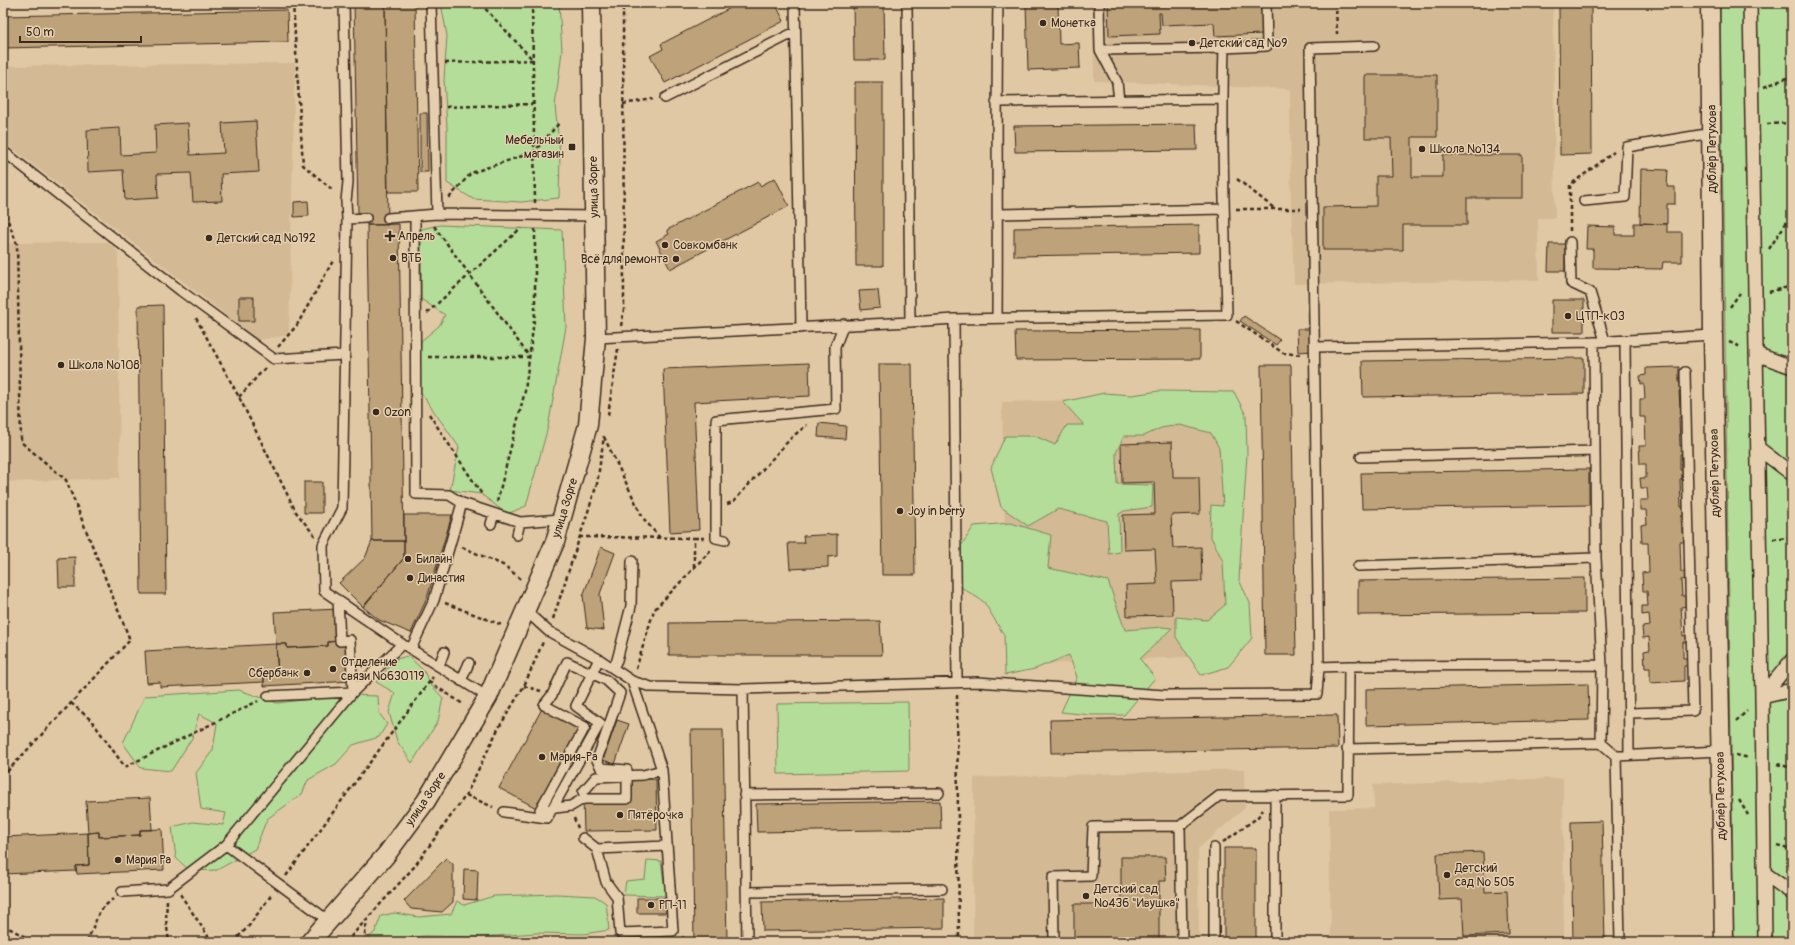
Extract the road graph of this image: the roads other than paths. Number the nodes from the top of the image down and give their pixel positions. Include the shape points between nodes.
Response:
1 (344, 3) edge
2 (431, 3) edge
3 (591, 3) edge
4 (795, 3) edge
5 (907, 3) edge
6 (998, 3) edge
7 (1099, 3) edge
8 (1266, 3) edge
9 (1710, 3) edge
10 (1750, 3) edge
11 (795, 32) junction
12 (1374, 46) dead end
13 (1224, 48) junction
14 (1100, 50) junction
15 (665, 98) road end
16 (1223, 99) junction
17 (1119, 101) junction
18 (996, 102) junction
19 (1712, 133) junction
20 (3, 150) edge
21 (1584, 201) dead end
22 (1224, 209) junction
23 (437, 214) junction
24 (998, 214) junction
25 (415, 216) junction
26 (594, 216) junction
27 (366, 218) dead end
28 (388, 218) dead end
29 (347, 219) junction
30 (1570, 242) dead end
31 (997, 318) junction
32 (954, 319) junction
33 (910, 322) junction
34 (844, 324) junction
35 (801, 328) junction
36 (1712, 335) junction
37 (596, 338) junction
38 (1625, 340) junction
39 (1605, 341) junction
40 (1594, 342) junction
41 (1315, 347) junction
42 (1756, 354) junction
43 (344, 355) junction
44 (1792, 367) edge
45 (1685, 372) dead end
46 (1758, 448) junction
47 (1595, 451) junction
48 (1361, 457) dead end
49 (1792, 474) edge
50 (462, 504) junction
51 (494, 514) junction
52 (561, 520) junction
53 (520, 522) junction
54 (491, 524) dead end
55 (517, 535) dead end
56 (719, 541) road end
57 (1596, 558) junction
58 (632, 561) dead end
59 (1358, 566) dead end
60 (338, 600) junction
61 (529, 603) junction
62 (402, 644) junction
63 (411, 649) junction
64 (444, 652) dead end
65 (599, 659) junction
66 (1792, 660) edge
67 (469, 663) dead end
68 (1602, 665) junction
69 (439, 666) junction
70 (1350, 666) junction
71 (1319, 667) junction
72 (613, 668) junction
73 (592, 674) junction
74 (461, 681) junction
75 (632, 681) junction
76 (957, 682) junction
77 (742, 689) junction
78 (1792, 690) edge
79 (352, 692) junction
80 (268, 696) road end
81 (488, 697) junction
82 (1762, 698) junction
83 (1630, 713) junction
84 (1601, 743) junction
85 (1347, 749) junction
86 (1720, 751) junction
87 (1629, 754) junction
88 (1616, 756) junction
89 (662, 770) junction
90 (626, 775) junction
91 (583, 792) dead end
92 (939, 793) dead end
93 (744, 794) junction
94 (1275, 795) junction
95 (552, 809) junction
96 (504, 812) road end
97 (1180, 826) junction
98 (583, 838) dead end
99 (226, 845) junction
100 (667, 846) junction
101 (1214, 848) road end
102 (598, 849) junction
103 (1764, 873) junction
104 (942, 889) dead end
105 (122, 892) road end
106 (747, 892) junction
107 (1792, 893) edge
108 (328, 921) junction
109 (310, 942) edge
110 (747, 942) edge
111 (1054, 942) edge
112 (1182, 942) edge
113 (1214, 942) edge
114 (1275, 942) edge
115 (1620, 942) edge
116 (1724, 942) edge
117 (1765, 942) edge

1 - 29 lane
2 - 23 lane
3 - 26 street, улица Зорге
4 - 11 lane
5 - 33 lane
6 - 18 lane
7 - 14 lane
8 - 13 lane via 1267,46
9 - 19 street, дублёр Петухова
10 - 42 street
11 - 15 lane
11 - 35 lane
12 - 41 lane via 1310,48
13 - 14 lane
13 - 16 lane
14 - 17 lane via 1117,82
16 - 17 lane
16 - 22 lane
17 - 18 lane
18 - 24 lane
19 - 21 lane via 1627,147 1625,197
19 - 36 street, дублёр Петухова
20 - 43 lane via 181,291 274,358
22 - 24 lane
22 - 31 lane via 1228,315
23 - 25 lane
23 - 26 lane
24 - 31 lane
25 - 28 lane
25 - 50 lane via 416,494 449,495
26 - 37 street, улица Зорге
27 - 29 lane
29 - 43 lane
30 - 39 lane via 1571,284 1590,292
31 - 32 lane
32 - 33 lane
32 - 76 lane
33 - 34 lane
34 - 35 lane
34 - 56 lane via 835,347 836,409 716,420 716,509
35 - 37 lane
36 - 38 lane
36 - 86 street, дублёр Петухова
37 - 52 street, улица Зорге via 588,425
38 - 39 lane
38 - 83 lane
39 - 40 lane
40 - 41 lane
40 - 47 lane
41 - 71 lane
42 - 44 street
42 - 46 street
43 - 60 lane via 342,508 323,546 324,591
45 - 83 lane via 1693,711
46 - 49 street
46 - 82 street
47 - 48 lane
47 - 57 lane
50 - 51 lane
50 - 63 lane via 434,600
51 - 53 lane
51 - 54 lane
52 - 53 lane
52 - 61 street, улица Зорге via 555,542
53 - 55 lane
57 - 59 lane
57 - 68 lane
58 - 72 lane via 631,606 618,660
60 - 62 lane
60 - 79 lane via 340,641 350,640
61 - 65 lane via 548,631
61 - 81 street, улица Зорге
62 - 63 lane
62 - 79 lane
63 - 69 lane
64 - 69 lane
65 - 72 lane
65 - 73 lane
66 - 82 street
67 - 74 lane
68 - 70 lane
68 - 84 lane
69 - 74 lane
70 - 71 lane
70 - 85 lane
71 - 76 lane via 1317,694 1164,695
72 - 75 lane
73 - 90 lane via 606,680 620,693 597,760 601,768 627,770
73 - 95 lane via 576,706 600,723
73 - 95 lane via 567,662 552,695 544,705 585,727 540,810
74 - 81 lane
75 - 77 lane via 651,687
75 - 89 lane
76 - 77 lane
77 - 93 lane
78 - 82 street
79 - 80 lane
79 - 99 lane
81 - 108 street, улица Зорге via 426,801 386,855
82 - 103 street
83 - 87 lane
84 - 85 lane
84 - 88 lane
85 - 94 lane via 1348,795
86 - 87 lane
86 - 116 street, дублёр Петухова
87 - 88 lane
88 - 115 lane
89 - 90 lane
89 - 100 lane
90 - 91 lane via 596,777
90 - 95 lane via 627,799 583,799 571,806
92 - 93 lane
93 - 106 lane
94 - 97 lane via 1220,796
94 - 114 lane
95 - 96 lane via 547,818
97 - 111 lane via 1094,827 1091,876 1053,877
97 - 112 lane
98 - 102 lane
99 - 105 lane via 171,887
99 - 108 lane
100 - 102 lane
100 - 102 lane via 673,931 648,934 620,933 617,897 606,882
101 - 113 lane
103 - 107 street
103 - 117 street
104 - 106 lane
106 - 110 lane
108 - 109 street, улица Зорге

